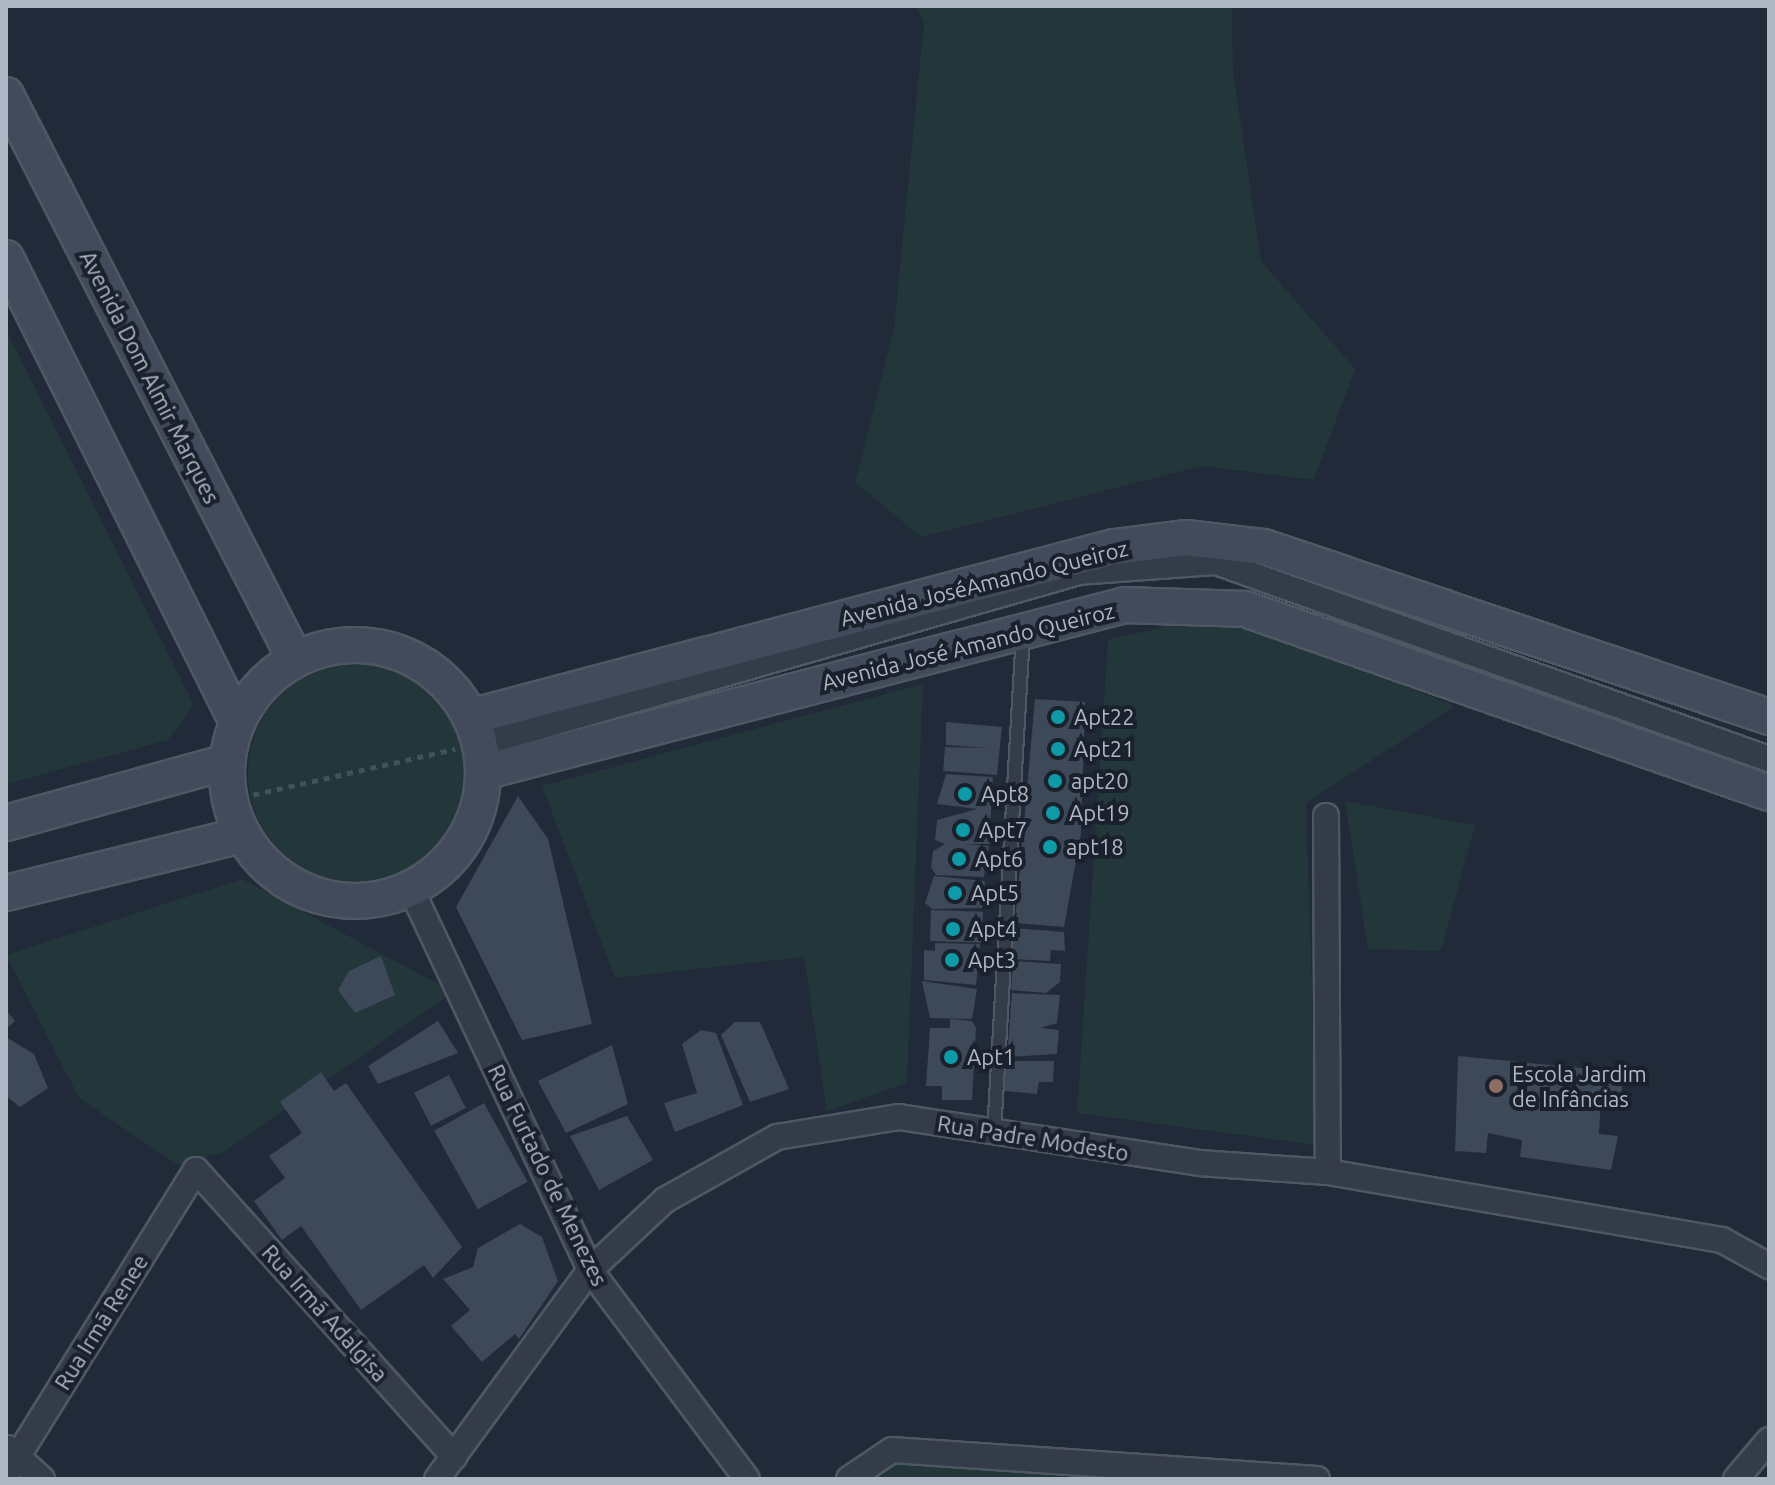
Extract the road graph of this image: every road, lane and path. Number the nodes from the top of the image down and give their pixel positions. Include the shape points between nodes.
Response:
1 (6, 95) edge
2 (6, 258) edge
3 (1023, 630) junction
4 (295, 659) junction
5 (1769, 717) edge
6 (237, 722) junction
7 (478, 744) junction
8 (1769, 759) edge
9 (227, 762) junction
10 (1769, 793) edge
11 (230, 800) junction
12 (1326, 816) dead end
13 (6, 823) edge
14 (243, 835) junction
15 (411, 889) junction
16 (6, 893) edge
17 (994, 1133) junction
18 (196, 1170) joint
19 (1328, 1172) junction
20 (1769, 1266) edge
21 (590, 1270) junction
22 (1769, 1440) edge
23 (454, 1457) junction
24 (10, 1459) edge
25 (42, 1479) edge
26 (437, 1479) edge
27 (747, 1479) edge
28 (849, 1479) edge
29 (1317, 1479) edge
30 (1736, 1479) edge

1 - 4 main road, Avenida Dom Almir Marques
2 - 6 main road
3 - 7 main road, Avenida José Amando Queiroz
3 - 10 main road, Avenida José Amando Queiroz via 1125,605 1245,609
3 - 17 lane
4 - 6 main road via 261,685
4 - 7 main road via 333,645 375,645 414,659 447,683
5 - 7 main road, Avenida JoséAmando Queiroz via 1264,547 1186,538 1114,547
6 - 9 main road
7 - 8 street via 1079,572 1216,562
7 - 11 path
7 - 15 main road via 464,841
9 - 11 main road
9 - 13 main road
11 - 14 main road
12 - 19 street
14 - 15 main road via 267,866 323,896 374,900
14 - 16 main road
15 - 21 street, Rua Furtado de Menezes
17 - 19 street, Rua Padre Modesto via 1199,1163
17 - 21 street, Rua Padre Modesto via 899,1117 777,1137 665,1200
18 - 23 street, Rua Irmã Adalgisa
18 - 24 street, Rua Irmã Renee
19 - 20 street, Rua Padre Modesto via 1722,1240
21 - 23 street, Rua Padre Modesto
21 - 27 street, Rua Furtado de Menezes
22 - 30 street
23 - 26 street, Rua Padre Modesto
24 - 25 street
28 - 29 street via 892,1450

